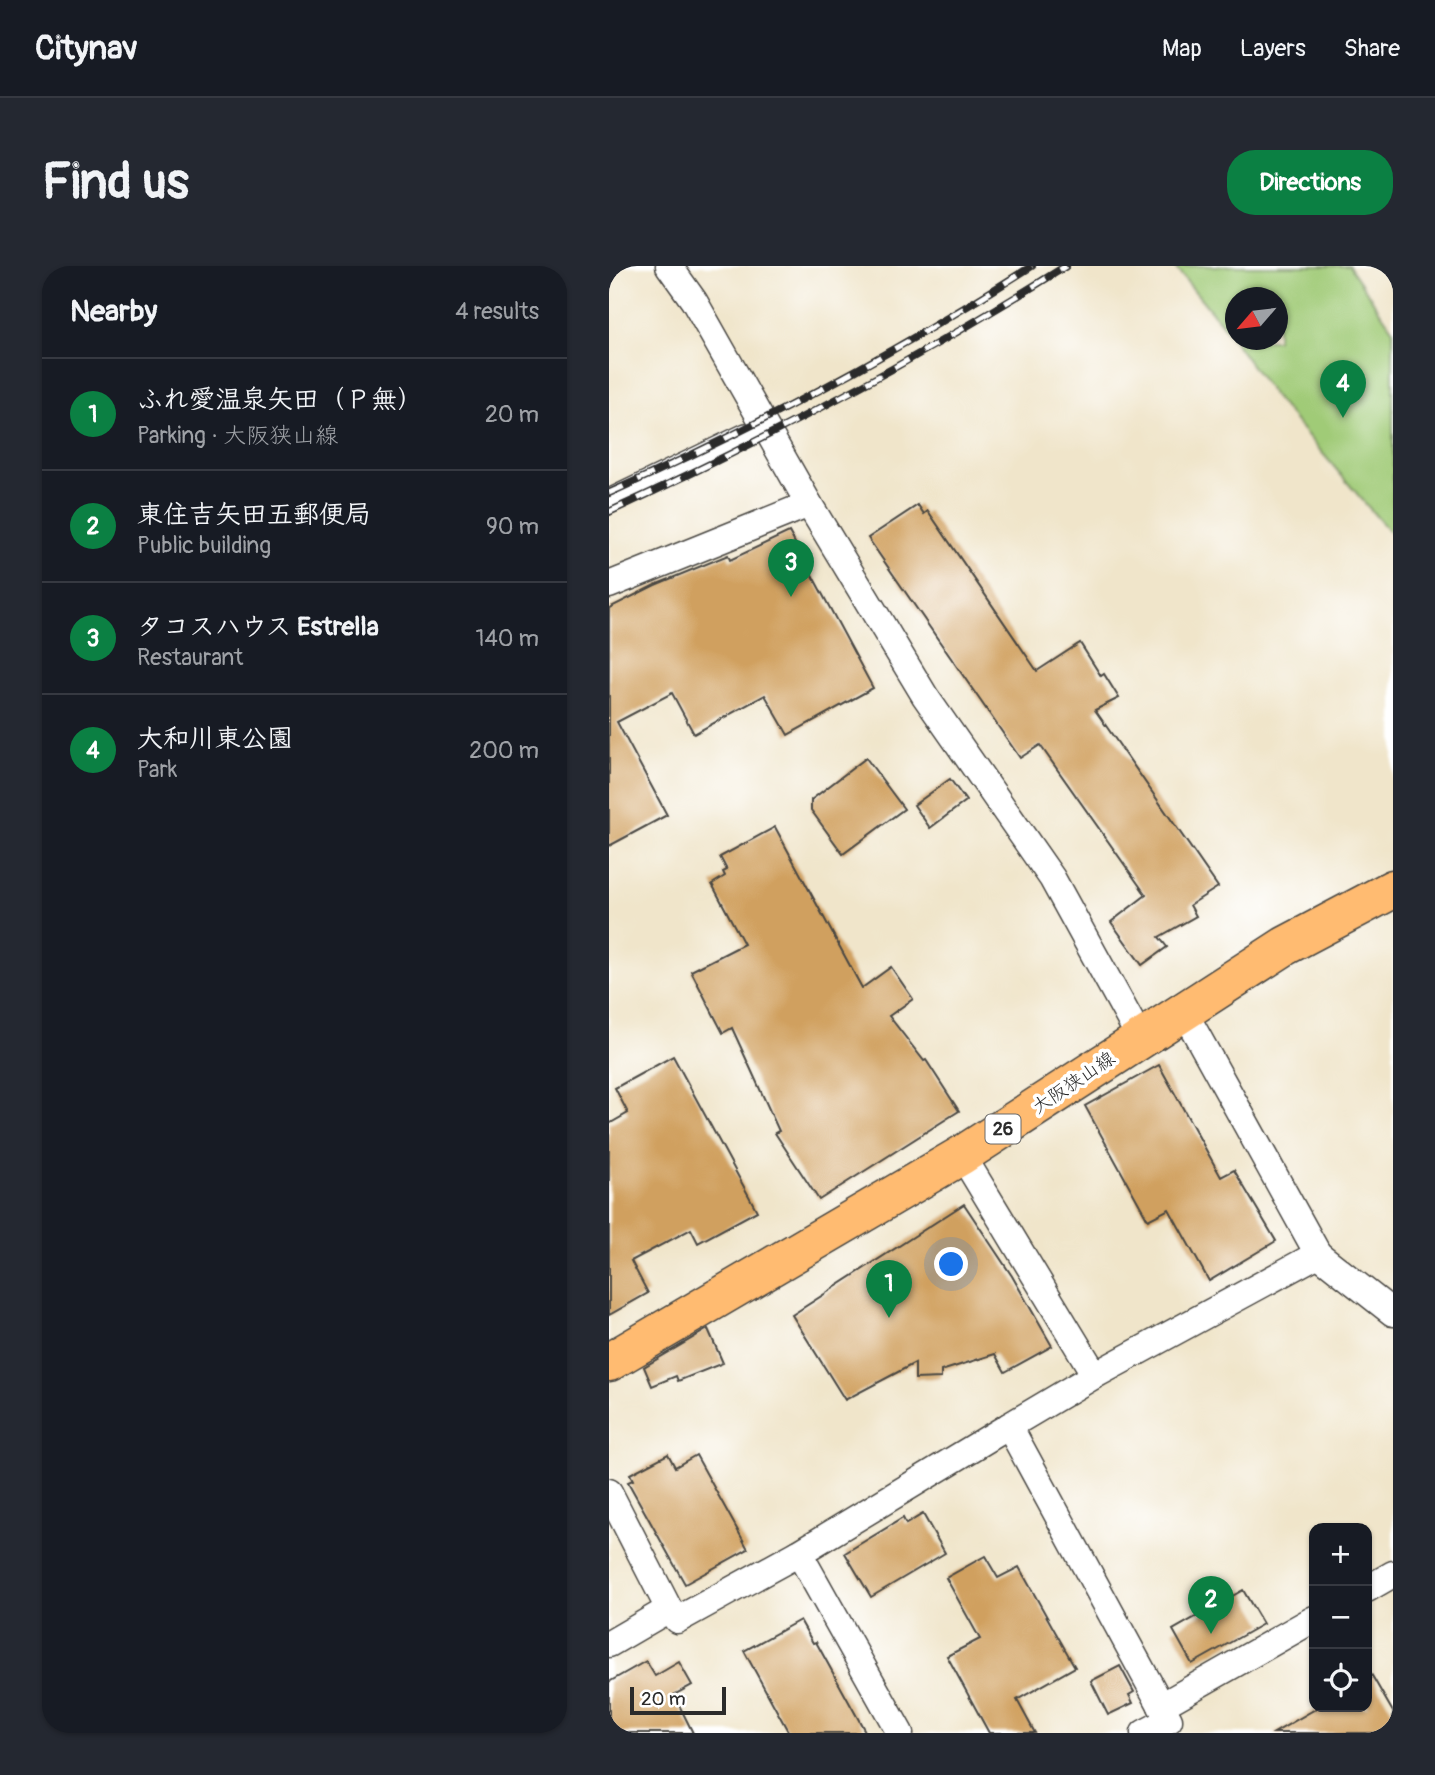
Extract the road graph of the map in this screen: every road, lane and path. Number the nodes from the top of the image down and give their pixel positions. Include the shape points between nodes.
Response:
1 (669, 266) edge
2 (746, 434) dead end
3 (609, 500) edge
4 (809, 504) junction
5 (609, 585) edge
6 (1393, 889) edge
7 (1183, 1010) junction
8 (1140, 1038) junction
9 (962, 1155) junction
10 (1318, 1254) junction
11 (1393, 1313) edge
12 (609, 1362) edge
13 (1095, 1375) junction
14 (1009, 1426) junction
15 (609, 1492) edge
16 (799, 1553) junction
17 (1393, 1574) edge
18 (1372, 1586) edge
19 (669, 1609) junction
20 (1309, 1622) edge
21 (609, 1644) edge
22 (1169, 1720) edge
23 (899, 1733) edge
24 (1144, 1733) edge

1 - 4 street via 694,301
2 - 3 street
4 - 5 street
4 - 8 street via 925,696 1052,878
6 - 7 main road, 大阪狭山線 / 26 via 1285,946
7 - 8 main road, 大阪狭山線 / 26
7 - 10 street
8 - 9 main road, 大阪狭山線 / 26
9 - 12 main road, 大阪狭山線 / 26
9 - 13 street
10 - 11 street
10 - 13 street
13 - 14 street
14 - 16 street
14 - 22 street
15 - 19 street
16 - 19 street via 677,1620
16 - 23 street
17 - 18 street
19 - 21 street
20 - 22 street
22 - 24 street

